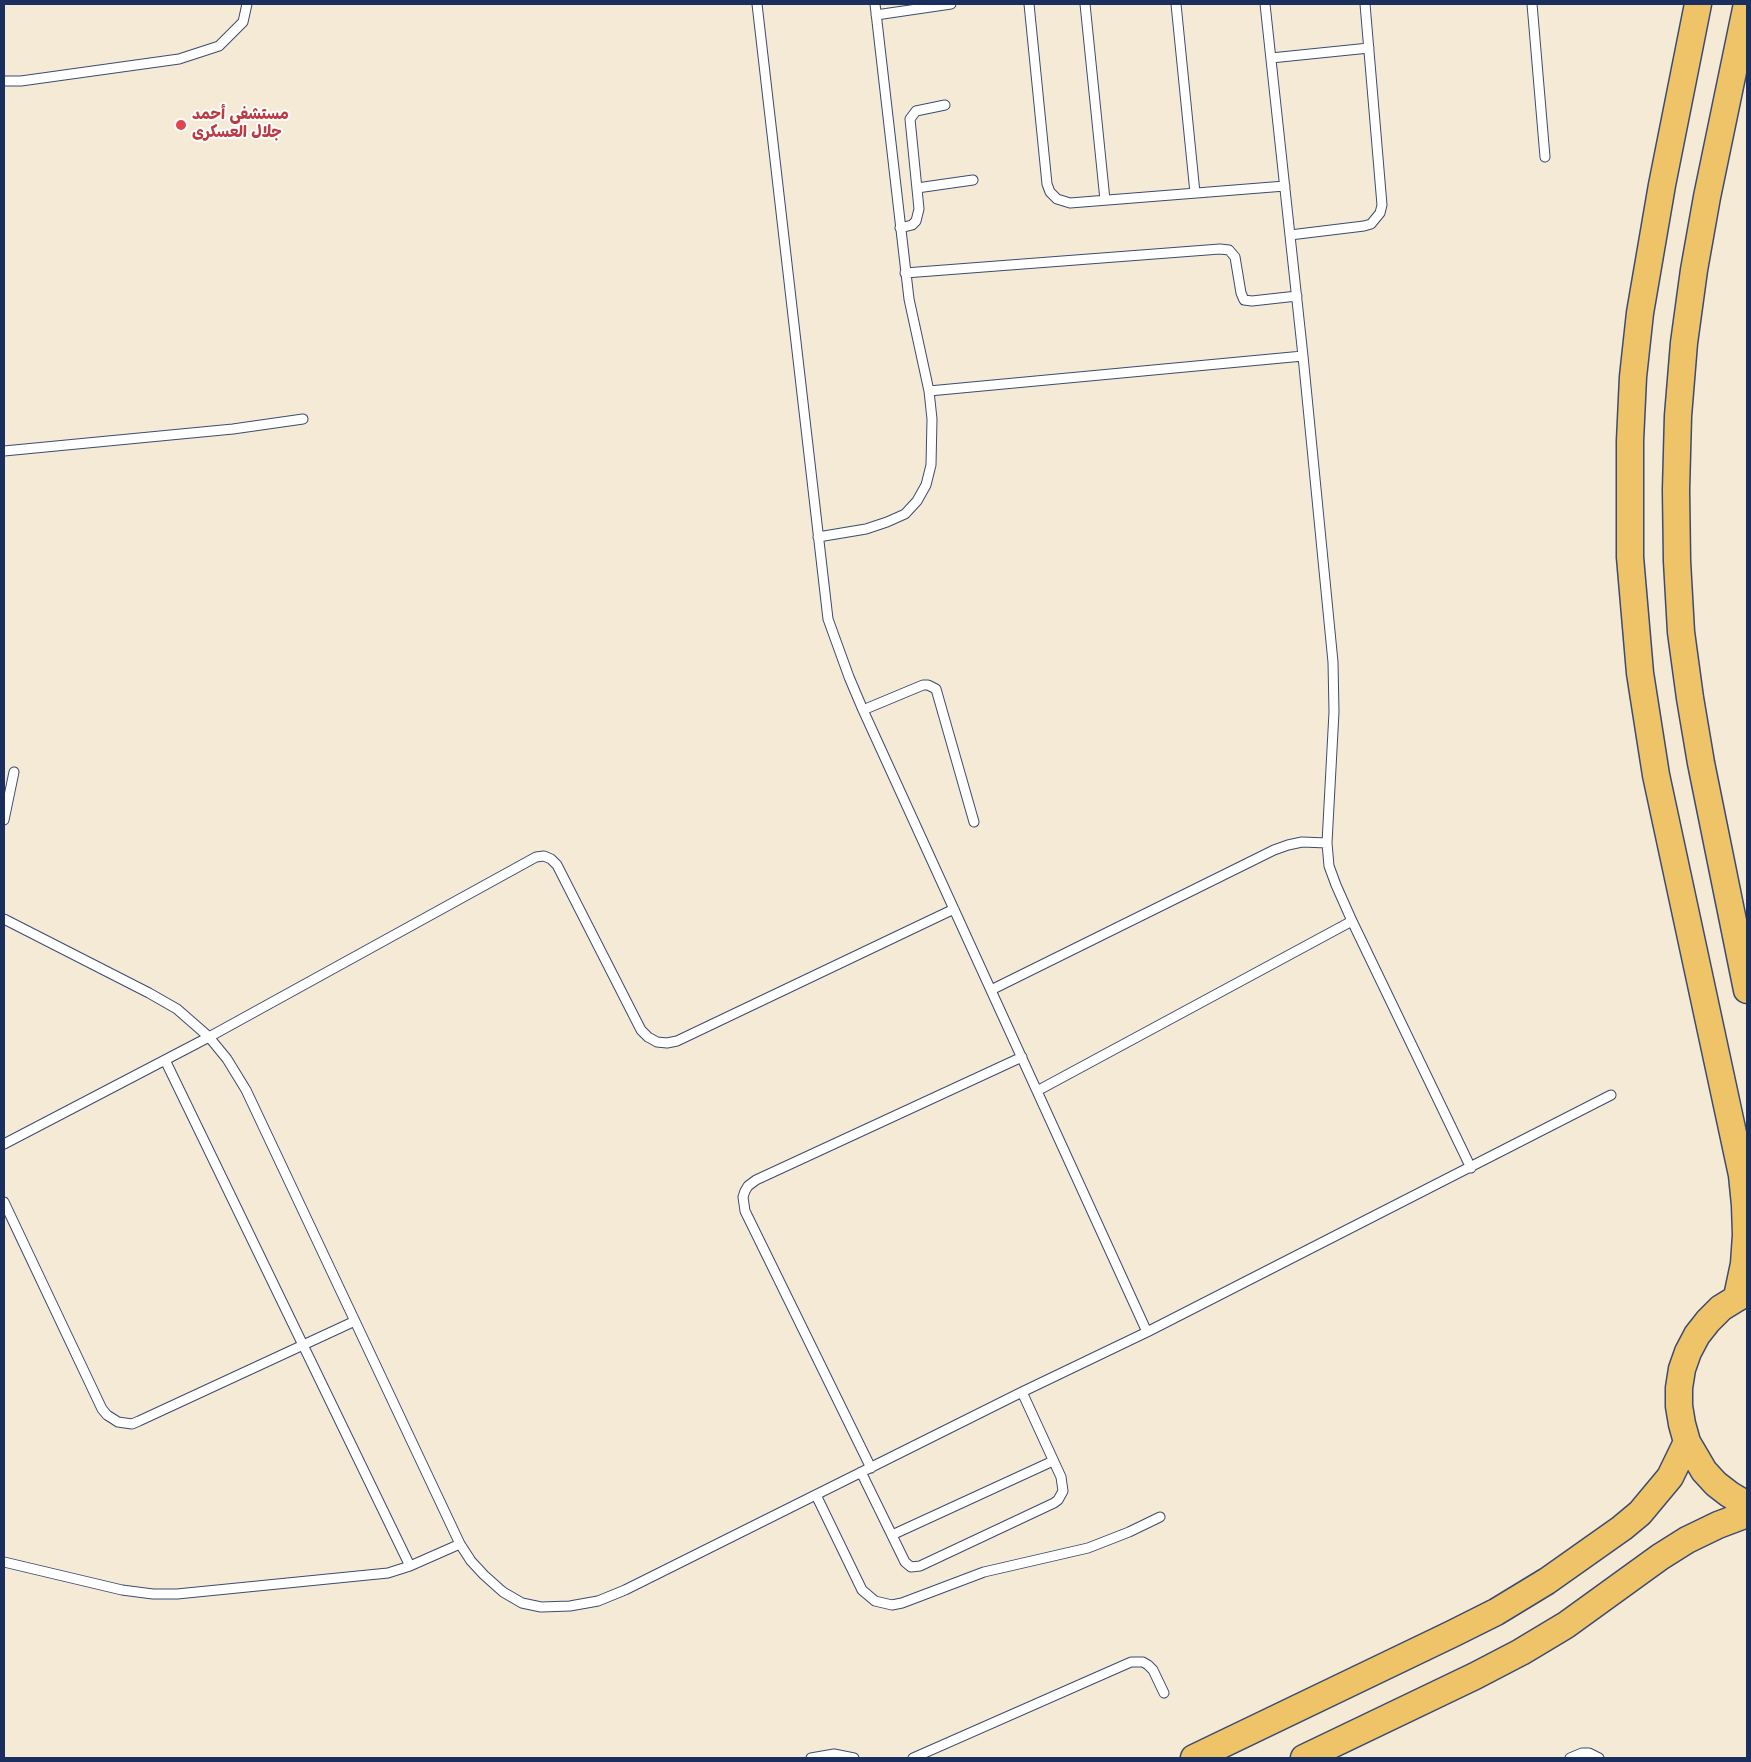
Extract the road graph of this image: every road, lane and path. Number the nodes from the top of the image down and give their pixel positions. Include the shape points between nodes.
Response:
1 (247, 4) edge
2 (757, 4) edge
3 (875, 4) edge
4 (951, 4) edge
5 (1029, 4) edge
6 (1085, 4) edge
7 (1176, 4) edge
8 (1265, 4) edge
9 (1365, 4) edge
10 (1532, 4) edge
11 (1698, 4) edge
12 (1747, 4) edge
13 (876, 15) junction
14 (1369, 48) junction
15 (1271, 58) junction
16 (4, 81) edge
17 (945, 105) dead end
18 (1545, 157) dead end
19 (973, 180) dead end
20 (1285, 186) junction
21 (917, 188) junction
22 (1195, 193) junction
23 (1105, 200) junction
24 (900, 228) junction
25 (1290, 235) junction
26 (905, 273) junction
27 (1297, 296) junction
28 (1303, 356) junction
29 (929, 391) junction
30 (303, 419) dead end
31 (4, 450) edge
32 (818, 537) junction
33 (863, 710) junction
34 (14, 772) dead end
35 (4, 818) edge
36 (974, 822) dead end
37 (1327, 843) junction
38 (954, 909) junction
39 (4, 919) edge
40 (1352, 921) junction
41 (991, 990) junction
42 (1747, 990) edge
43 (210, 1037) junction
44 (1022, 1057) junction
45 (165, 1060) junction
46 (1037, 1091) junction
47 (1611, 1095) dead end
48 (4, 1144) edge
49 (1471, 1168) junction
50 (4, 1202) edge
51 (1742, 1294) edge
52 (354, 1320) junction
53 (1146, 1332) junction
54 (303, 1345) junction
55 (1022, 1392) junction
56 (1687, 1442) junction
57 (1053, 1461) junction
58 (871, 1468) junction
59 (861, 1472) junction
60 (816, 1495) junction
61 (1747, 1505) edge
62 (1747, 1514) edge
63 (1160, 1517) dead end
64 (892, 1536) junction
65 (460, 1544) junction
66 (4, 1562) edge
67 (410, 1566) junction
68 (1164, 1693) dead end
69 (811, 1758) edge
70 (854, 1758) edge
71 (913, 1758) edge
72 (1194, 1758) edge
73 (1304, 1758) edge
74 (1570, 1758) edge
75 (1599, 1758) edge

1 - 16 lane via 243,22 219,46 180,59
2 - 32 lane
3 - 13 lane
4 - 13 lane
5 - 23 lane via 1050,192 1057,199 1070,203
6 - 23 lane
7 - 22 lane
8 - 15 lane
9 - 14 lane
10 - 18 lane
11 - 51 main road via 1640,313 1630,441 1630,557 1640,673 1656,775 1742,1175 1746,1235
12 - 42 main road via 1694,270 1678,416 1676,490 1681,623 1690,698
13 - 24 lane
14 - 15 lane
14 - 25 lane via 1382,205 1380,213 1371,224 1364,226
15 - 20 lane
17 - 21 lane via 921,109 910,119
19 - 21 lane
20 - 22 lane
20 - 25 lane
21 - 24 lane via 919,215 912,225
22 - 23 lane
24 - 26 lane
25 - 27 lane
26 - 27 lane via 1220,249 1229,250 1236,257 1244,300
26 - 29 lane
27 - 28 lane
28 - 29 lane
28 - 37 lane via 1333,662 1334,712
29 - 32 lane via 931,465 926,485 917,501 905,514 887,522
30 - 31 lane
32 - 33 lane via 828,619
33 - 36 lane via 923,685 936,690
33 - 38 lane
34 - 35 lane
37 - 40 lane via 1332,877
37 - 41 lane via 1302,842 1274,850
38 - 41 lane
38 - 43 lane via 677,1041 657,1042 641,1030 557,865 551,859 536,856
39 - 43 lane via 177,1009
40 - 46 lane
40 - 49 lane
41 - 44 lane
43 - 45 lane
43 - 52 lane via 246,1090
44 - 46 lane
44 - 58 lane via 756,1180 745,1191 743,1204 746,1211
45 - 48 lane
45 - 54 lane
46 - 53 lane
47 - 49 lane
49 - 53 lane
50 - 54 lane via 102,1409 118,1422 139,1422
51 - 56 main road via 1722,1308 1703,1328 1688,1352 1679,1388 1679,1406
52 - 54 lane
52 - 65 lane
53 - 55 lane
54 - 67 lane
55 - 57 lane
55 - 58 lane
56 - 61 main road via 1716,1484
56 - 72 main road via 1670,1477 1640,1512 1547,1581 1496,1612
57 - 64 lane
57 - 64 lane via 1063,1484 1058,1500 916,1568 908,1565
58 - 59 lane
59 - 60 lane
59 - 64 lane
60 - 63 lane via 862,1590 875,1602 892,1605 984,1572 1088,1548
60 - 65 lane via 625,1590 598,1601 570,1606 541,1607 522,1603 484,1575
62 - 73 main road via 1687,1540 1573,1620 1520,1652
65 - 67 lane
66 - 67 lane via 122,1590 153,1594 388,1573
68 - 71 lane via 1148,1665 1131,1662
69 - 70 lane via 834,1754
74 - 75 lane via 1589,1753

